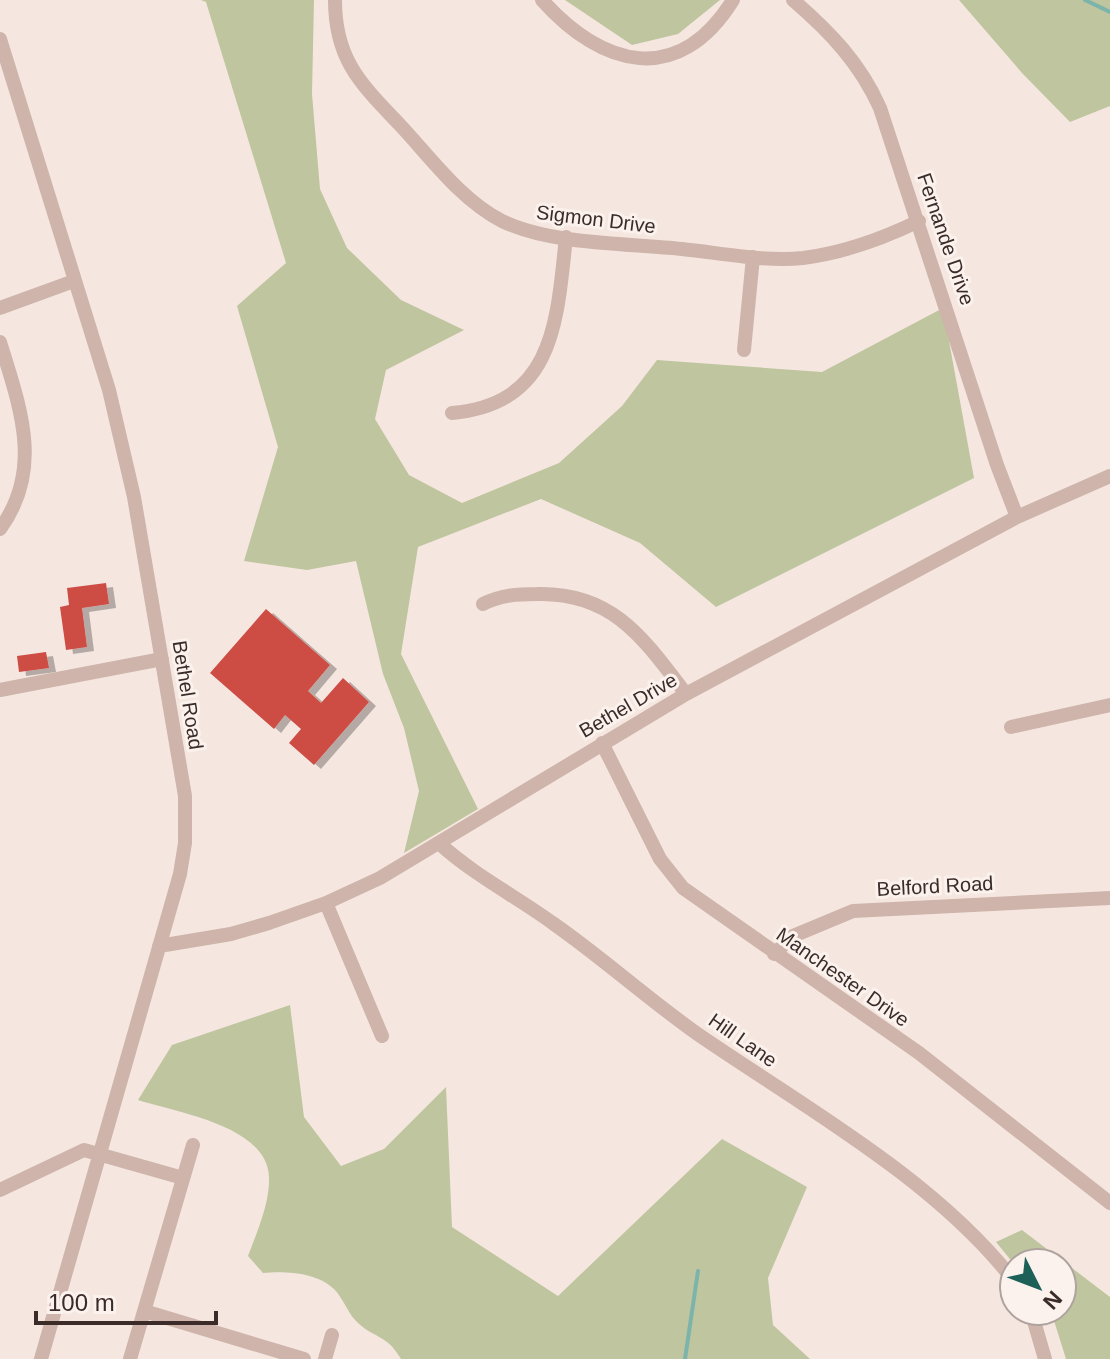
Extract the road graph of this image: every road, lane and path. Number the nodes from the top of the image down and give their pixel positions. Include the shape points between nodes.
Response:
1 (335, 0) edge
2 (542, 0) edge
3 (733, 0) edge
4 (793, 0) edge
5 (0, 39) edge
6 (919, 221) junction
7 (566, 237) junction
8 (753, 257) junction
9 (74, 281) junction
10 (0, 308) edge
11 (0, 342) edge
12 (744, 350) dead end
13 (452, 413) dead end
14 (1110, 476) edge
15 (1017, 517) junction
16 (0, 529) edge
17 (483, 604) dead end
18 (162, 659) junction
19 (0, 690) edge
20 (686, 694) junction
21 (1110, 705) edge
22 (1011, 727) dead end
23 (602, 743) junction
24 (440, 844) junction
25 (1110, 898) edge
26 (326, 903) junction
27 (159, 946) junction
28 (774, 954) junction
29 (382, 1036) dead end
30 (193, 1145) dead end
31 (100, 1153) junction
32 (183, 1178) junction
33 (0, 1190) edge
34 (1110, 1203) edge
35 (998, 1264) edge
36 (144, 1311) junction
37 (1036, 1327) edge
38 (332, 1335) dead end
39 (41, 1359) edge
40 (130, 1359) edge
41 (304, 1359) edge
42 (325, 1359) edge
43 (1045, 1359) edge

1 - 7 street, Sigmon Drive via 340,47 355,75 459,188 500,220
2 - 3 street via 580,37 611,54 636,59 667,56 689,45
4 - 6 street, Fernande Drive via 843,46 871,88
5 - 9 street, Bethel Road
6 - 8 street, Sigmon Drive via 816,255
6 - 15 street, Fernande Drive
7 - 8 street, Sigmon Drive
7 - 13 street via 555,323 538,365 505,400 478,411
8 - 12 street
9 - 10 street
9 - 18 street, Bethel Road via 121,436
11 - 16 street via 22,413 27,454 19,495
14 - 15 street, Bethel Drive
15 - 20 street, Bethel Drive
17 - 20 street via 510,594 556,593 589,601 635,631
18 - 19 street
18 - 27 street, Bethel Road via 187,819 180,874
20 - 23 street, Bethel Drive
21 - 22 street
23 - 24 street, Bethel Drive
23 - 28 street, Manchester Drive via 673,878
24 - 26 street, Bethel Drive
24 - 35 street, Hill Lane via 901,1176 969,1232
25 - 28 street, Belford Road via 853,911 793,936
26 - 27 street, Bethel Drive via 231,934
26 - 29 street
27 - 31 street, Bethel Road
28 - 34 street, Manchester Drive via 919,1053
30 - 32 street
31 - 32 street
31 - 33 street via 75,1153
31 - 39 street, Bethel Road
32 - 36 street
36 - 40 street
36 - 41 street
37 - 43 street
38 - 42 street

